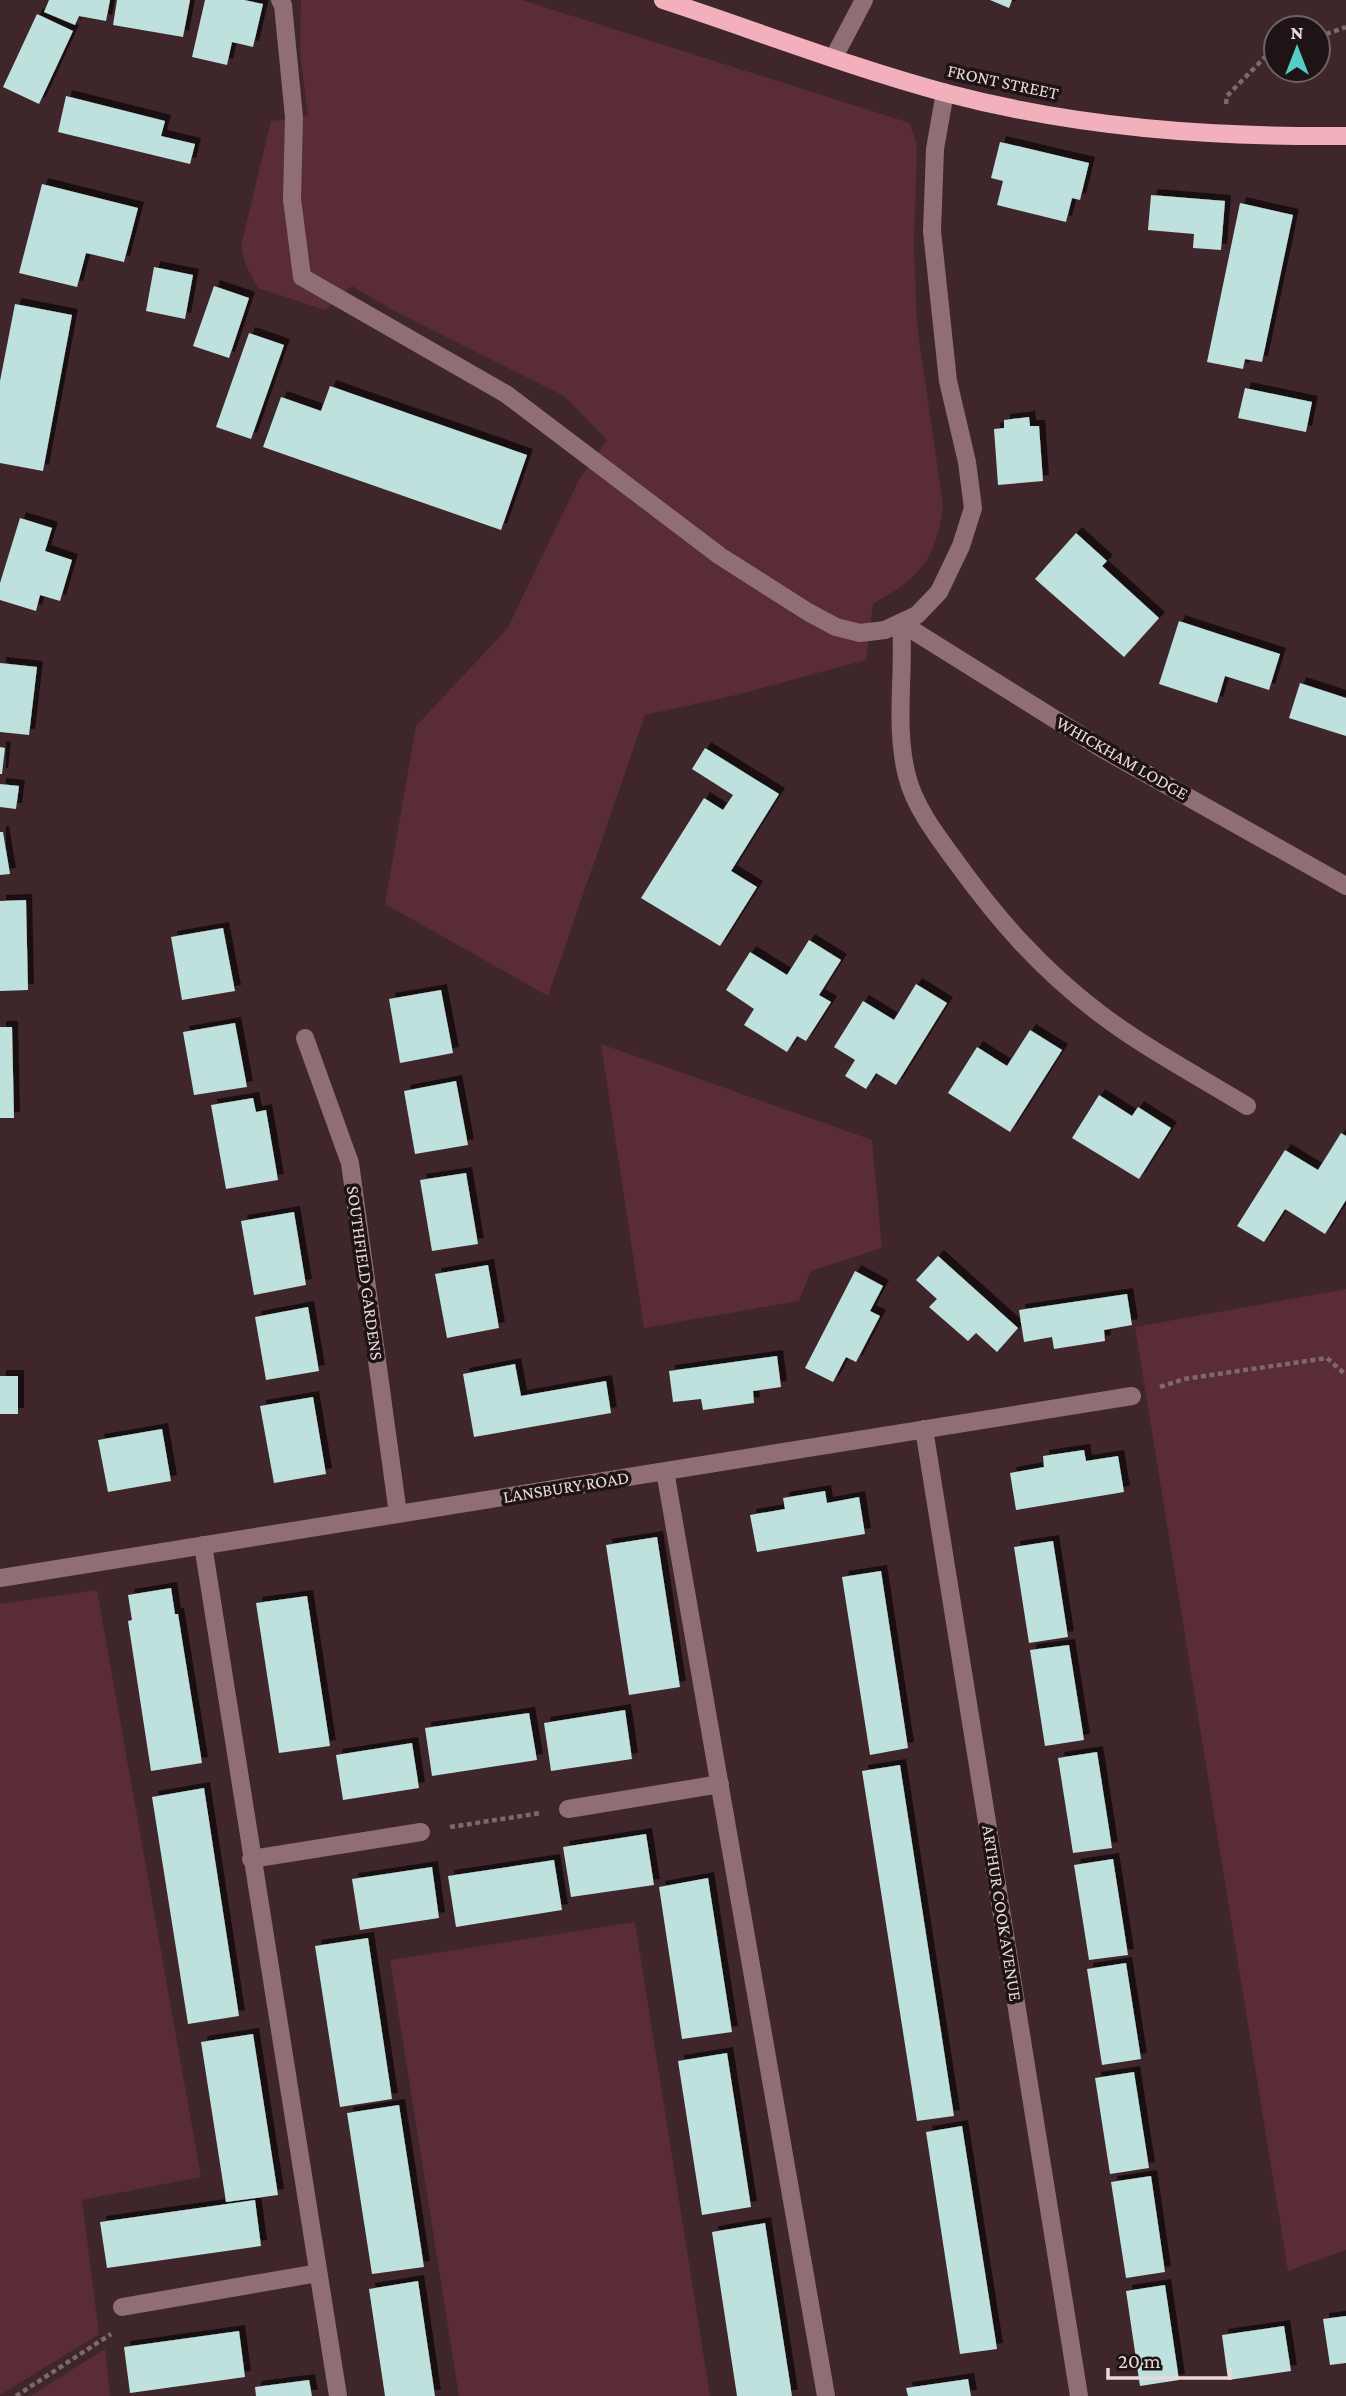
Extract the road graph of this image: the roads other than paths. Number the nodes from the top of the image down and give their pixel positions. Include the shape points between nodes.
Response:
1 (280, 0) edge
2 (663, 0) edge
3 (864, 0) edge
4 (834, 57) junction
5 (945, 92) junction
6 (1346, 136) edge
7 (901, 623) junction
8 (1346, 886) edge
9 (305, 1038) dead end
10 (1247, 1106) dead end
11 (1132, 1395) road end
12 (924, 1429) junction
13 (665, 1471) junction
14 (398, 1514) junction
15 (203, 1545) junction
16 (0, 1578) edge
17 (720, 1784) junction
18 (568, 1809) road end
19 (421, 1832) road end
20 (251, 1859) junction
21 (318, 2273) junction
22 (122, 2307) road end
23 (338, 2396) edge
24 (826, 2396) edge
25 (1079, 2396) edge

1 - 7 street via 294,117 292,199 302,277 506,394 720,556 808,612 860,633
2 - 4 main road, FRONT STREET
3 - 4 street
4 - 5 main road, FRONT STREET
5 - 6 main road, FRONT STREET via 1095,122 1222,136
5 - 7 street via 935,149 932,230 948,381 973,508 948,578 929,605
7 - 8 street, WHICKHAM LODGE via 1106,751
7 - 10 street via 900,734 907,779 931,827 1000,921 1042,965 1100,1014
9 - 14 street, SOUTHFIELD GARDENS via 350,1163
11 - 12 street, LANSBURY ROAD
12 - 13 street, LANSBURY ROAD
12 - 25 street, ARTHUR COOK AVENUE
13 - 14 street, LANSBURY ROAD
13 - 17 street
14 - 15 street, LANSBURY ROAD
15 - 16 street, LANSBURY ROAD
15 - 20 street
17 - 18 street
17 - 24 street
19 - 20 street
20 - 21 street
21 - 22 street
21 - 23 street

